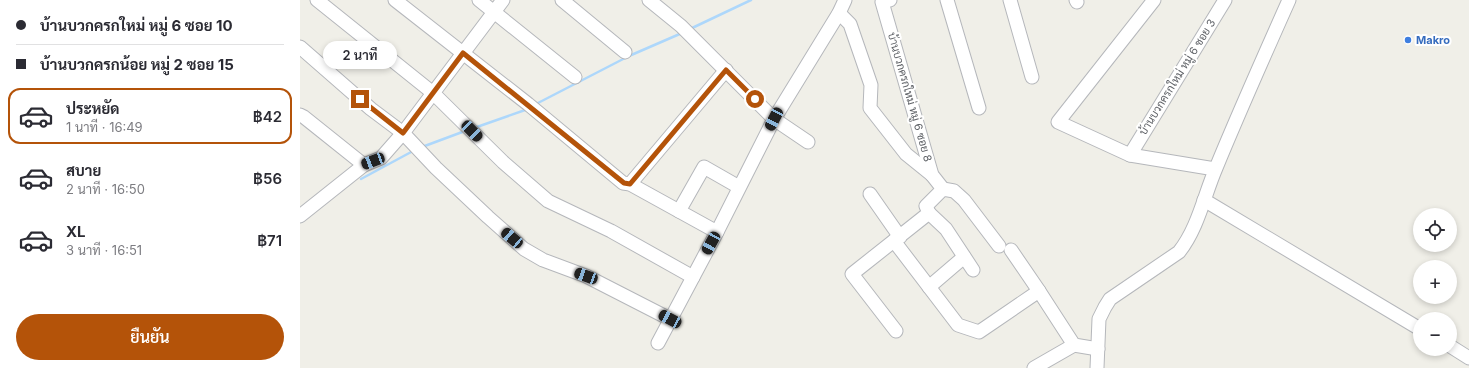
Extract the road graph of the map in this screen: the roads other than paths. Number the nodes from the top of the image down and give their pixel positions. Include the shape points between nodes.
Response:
1 (317, 0) edge
2 (395, 0) edge
3 (479, 0) edge
4 (503, 0) edge
5 (562, 0) edge
6 (649, 0) edge
7 (846, 0) edge
8 (946, 0) edge
9 (1010, 0) edge
10 (1154, 0) edge
11 (1225, 0) edge
12 (1289, 0) edge
13 (886, 1) edge
14 (494, 12) junction
15 (839, 13) junction
16 (300, 47) edge
17 (625, 52) dead end
18 (463, 53) junction
19 (726, 70) junction
20 (575, 77) dead end
21 (1032, 77) dead end
22 (433, 93) junction
23 (979, 108) dead end
24 (300, 115) edge
25 (774, 119) junction
26 (403, 133) junction
27 (808, 142) dead end
28 (1130, 155) junction
29 (364, 165) junction
30 (1215, 169) junction
31 (932, 175) junction
32 (630, 184) junction
33 (739, 187) junction
34 (943, 189) junction
35 (870, 194) dead end
36 (1204, 200) junction
37 (679, 211) junction
38 (929, 213) junction
39 (300, 216) edge
40 (717, 232) junction
41 (897, 239) junction
42 (964, 257) junction
43 (973, 270) dead end
44 (693, 277) junction
45 (929, 287) junction
46 (1039, 291) junction
47 (670, 319) junction
48 (1413, 325) edge
49 (896, 331) dead end
50 (658, 343) dead end
51 (1074, 345) junction
52 (1098, 349) junction
53 (1457, 350) edge
54 (1469, 358) edge
55 (1034, 368) edge
56 (1097, 368) edge

1 - 22 street
2 - 18 street
3 - 14 street
4 - 14 street
5 - 17 street
6 - 19 street via 679,24
7 - 15 street
8 - 23 street
9 - 21 street
10 - 28 street via 1058,122
11 - 28 street, บ้านบวกครกใหม่ หมู่ 6 ซอย 3
12 - 30 street
13 - 31 street, บ้านบวกครกใหม่ หมู่ 6 ซอย 8
14 - 18 street
14 - 20 street
15 - 25 street
15 - 31 street via 850,24 872,85 870,108 906,154
16 - 26 street via 371,109
18 - 22 street
18 - 32 street via 624,183
19 - 25 street
19 - 32 street
22 - 26 street
22 - 44 street via 503,162 548,201 611,231
24 - 29 street
25 - 27 street
25 - 33 street
26 - 29 street via 382,158
26 - 47 street via 524,249 544,260 586,276
28 - 30 street
29 - 39 street
30 - 36 street
31 - 34 street, บ้านบวกครกใหม่ หมู่ 6 ซอย 8
32 - 37 street
33 - 37 street via 704,167
33 - 40 street
34 - 38 street via 926,206
34 - 46 street via 954,191 964,200
35 - 41 street
36 - 48 street
36 - 52 street via 1180,252 1110,300 1105,307 1099,319
37 - 40 street
38 - 41 street
38 - 42 street via 946,229
40 - 44 street
41 - 45 street
41 - 49 street via 852,274
42 - 43 street
42 - 45 street
44 - 47 street
45 - 46 street via 958,324 979,332
46 - 51 street
47 - 50 street
51 - 52 street
51 - 55 street
52 - 56 street
53 - 54 street

